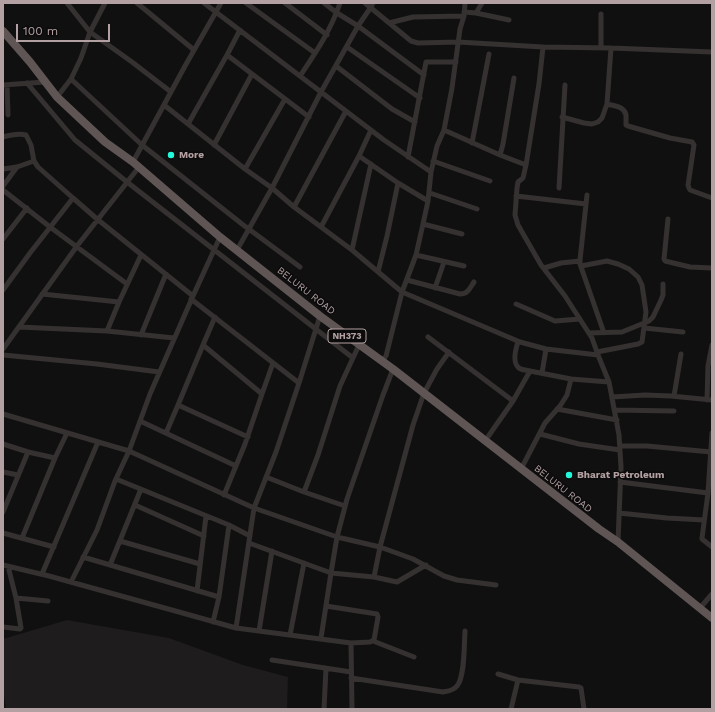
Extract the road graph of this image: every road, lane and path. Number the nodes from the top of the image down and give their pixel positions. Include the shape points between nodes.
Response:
1 (67, 3) edge
2 (105, 3) edge
3 (137, 3) edge
4 (204, 3) edge
5 (221, 3) edge
6 (246, 3) edge
7 (285, 3) edge
8 (324, 3) edge
9 (340, 3) edge
10 (365, 3) edge
11 (465, 3) edge
12 (482, 3) edge
13 (72, 5) edge
14 (372, 5) edge
15 (216, 13) junction
16 (337, 13) junction
17 (476, 13) junction
18 (464, 14) junction
19 (601, 14) dead end
20 (509, 20) dead end
21 (389, 23) junction
22 (358, 26) junction
23 (240, 30) junction
24 (3, 32) edge
25 (90, 32) junction
26 (326, 35) junction
27 (458, 42) junction
28 (347, 47) junction
29 (543, 47) junction
30 (601, 48) junction
31 (610, 48) junction
32 (194, 50) junction
33 (712, 52) edge
34 (315, 53) junction
35 (489, 54) dead end
36 (227, 55) junction
37 (456, 62) junction
38 (336, 66) junction
39 (252, 74) junction
40 (424, 75) junction
41 (300, 76) junction
42 (514, 78) dead end
43 (71, 79) junction
44 (45, 82) junction
45 (27, 83) junction
46 (5, 85) edge
47 (565, 85) dead end
48 (171, 92) junction
49 (321, 92) junction
50 (57, 97) junction
51 (420, 98) junction
52 (285, 99) junction
53 (607, 104) junction
54 (164, 105) junction
55 (346, 111) junction
56 (8, 115) dead end
57 (309, 117) junction
58 (562, 117) junction
59 (415, 122) junction
60 (188, 124) junction
61 (370, 130) junction
62 (444, 130) junction
63 (3, 137) edge
64 (472, 143) junction
65 (142, 145) junction
66 (214, 145) junction
67 (500, 155) junction
68 (359, 156) junction
69 (408, 156) junction
70 (34, 161) junction
71 (433, 161) junction
72 (371, 164) junction
73 (136, 165) junction
74 (526, 165) junction
75 (17, 167) junction
76 (3, 169) edge
77 (245, 169) junction
78 (431, 172) junction
79 (490, 181) dead end
80 (127, 182) junction
81 (398, 182) junction
82 (3, 186) edge
83 (272, 188) junction
84 (559, 188) dead end
85 (3, 190) edge
86 (430, 193) junction
87 (587, 195) dead end
88 (516, 196) junction
89 (711, 196) edge
90 (73, 198) junction
91 (428, 201) junction
92 (586, 204) junction
93 (294, 207) junction
94 (27, 208) junction
95 (477, 209) dead end
96 (97, 219) junction
97 (668, 219) dead end
98 (423, 224) junction
99 (50, 227) junction
100 (249, 228) junction
101 (321, 228) junction
102 (462, 234) dead end
103 (220, 237) junction
104 (3, 239) edge
105 (77, 246) junction
106 (215, 249) junction
107 (237, 250) junction
108 (352, 250) junction
109 (141, 254) junction
110 (416, 255) junction
111 (444, 262) junction
112 (580, 263) junction
113 (464, 266) dead end
114 (300, 268) dead end
115 (544, 268) junction
116 (712, 268) edge
117 (378, 272) junction
118 (166, 274) junction
119 (407, 280) junction
120 (474, 282) dead end
121 (127, 284) junction
122 (663, 284) dead end
123 (435, 288) junction
124 (3, 290) edge
125 (402, 292) junction
126 (42, 294) junction
127 (192, 298) junction
128 (119, 302) junction
129 (516, 304) dead end
130 (320, 316) junction
131 (215, 317) junction
132 (580, 319) junction
133 (644, 326) junction
134 (19, 327) junction
135 (316, 328) junction
136 (107, 331) junction
137 (683, 332) dead end
138 (589, 333) junction
139 (604, 333) junction
140 (141, 335) junction
141 (428, 337) dead end
142 (174, 338) junction
143 (518, 342) junction
144 (203, 345) junction
145 (359, 345) junction
146 (712, 345) edge
147 (3, 349) edge
148 (546, 350) junction
149 (449, 352) junction
150 (597, 354) junction
151 (681, 354) dead end
152 (3, 355) edge
153 (353, 358) junction
154 (382, 361) junction
155 (273, 363) junction
156 (394, 369) junction
157 (530, 371) junction
158 (159, 372) junction
159 (542, 373) junction
160 (571, 379) junction
161 (609, 382) junction
162 (299, 383) junction
163 (424, 393) junction
164 (262, 394) junction
165 (674, 396) junction
166 (612, 397) junction
167 (709, 400) edge
168 (513, 401) junction
169 (178, 405) junction
170 (557, 409) junction
171 (614, 410) junction
172 (674, 411) dead end
173 (3, 414) edge
174 (616, 420) junction
175 (140, 421) junction
176 (67, 433) junction
177 (166, 433) junction
178 (712, 433) edge
179 (540, 434) junction
180 (248, 437) junction
181 (485, 441) junction
182 (98, 442) junction
183 (3, 444) edge
184 (620, 448) junction
185 (129, 451) junction
186 (28, 452) junction
187 (712, 452) edge
188 (55, 458) junction
189 (236, 466) junction
190 (521, 469) junction
191 (3, 472) edge
192 (18, 475) junction
193 (266, 477) junction
194 (116, 479) junction
195 (620, 482) junction
196 (141, 489) junction
197 (304, 492) junction
198 (224, 494) junction
199 (708, 494) junction
200 (135, 505) junction
201 (345, 506) junction
202 (254, 508) junction
203 (3, 512) edge
204 (619, 513) junction
205 (206, 516) junction
206 (704, 520) junction
207 (229, 526) junction
208 (3, 533) edge
209 (204, 536) junction
210 (250, 536) junction
211 (337, 537) junction
212 (22, 538) junction
213 (120, 541) junction
214 (618, 542) junction
215 (249, 543) junction
216 (54, 547) junction
217 (380, 547) junction
218 (712, 548) edge
219 (272, 551) junction
220 (83, 557) junction
221 (304, 563) junction
222 (200, 564) junction
223 (6, 565) edge
224 (110, 565) junction
225 (426, 565) junction
226 (331, 573) junction
227 (42, 574) junction
228 (374, 577) junction
229 (71, 582) junction
230 (496, 585) dead end
231 (197, 591) junction
232 (712, 594) edge
233 (16, 598) junction
234 (219, 598) junction
235 (48, 601) dead end
236 (326, 606) junction
237 (700, 608) junction
238 (712, 618) edge
239 (214, 622) junction
240 (3, 627) edge
241 (236, 628) junction
242 (259, 631) junction
243 (465, 631) dead end
244 (290, 635) junction
245 (321, 638) junction
246 (372, 641) junction
247 (351, 643) junction
248 (414, 657) dead end
249 (272, 660) dead end
250 (326, 668) junction
251 (351, 672) junction
252 (498, 674) dead end
253 (351, 678) junction
254 (518, 680) junction
255 (324, 709) edge
256 (352, 709) edge
257 (511, 709) edge
258 (584, 709) edge

1 - 13 street
2 - 25 street
3 - 32 street
4 - 15 street
5 - 15 street
6 - 34 street
7 - 26 street
8 - 16 street
9 - 16 street
10 - 14 street
11 - 18 street
12 - 17 street
13 - 25 street
14 - 21 street
14 - 22 street
15 - 23 street
15 - 32 street
16 - 22 street
16 - 26 street
17 - 18 street
17 - 20 street
18 - 21 street via 413,17
18 - 27 street
19 - 30 street
21 - 27 street via 414,42
22 - 28 street
22 - 40 street
23 - 36 street
23 - 41 street
24 - 44 highway, BELURU ROAD / NH373
25 - 43 street
25 - 48 street
26 - 34 street
27 - 29 street
27 - 37 street
28 - 38 street
28 - 51 street
29 - 30 street
29 - 74 street
30 - 31 street
31 - 33 street
31 - 53 street
32 - 48 street
34 - 41 street
35 - 64 street
36 - 39 street
36 - 60 street
37 - 40 street via 426,62
37 - 62 street
38 - 49 street
38 - 59 street via 392,109
39 - 52 street
39 - 66 street
40 - 51 street
41 - 49 street
42 - 67 street
43 - 50 street
43 - 65 street
44 - 45 street
44 - 50 highway, BELURU ROAD / NH373
45 - 46 street
45 - 80 street via 75,140
46 - 56 street
47 - 58 street
48 - 54 street
49 - 55 street
49 - 57 street
50 - 73 highway, BELURU ROAD / NH373 via 105,142
51 - 59 street
52 - 57 street
52 - 77 street
53 - 58 street via 602,118 592,124
53 - 89 street via 624,110 628,126 692,142 694,145 689,188
54 - 60 street
54 - 65 street
55 - 61 street
55 - 93 street
57 - 83 street
58 - 84 street
59 - 69 street
60 - 66 street
61 - 68 street
61 - 69 street
62 - 64 street
62 - 71 street
63 - 70 street via 26,135 31,144
64 - 67 street
65 - 73 street
65 - 100 street
66 - 77 street
67 - 74 street
68 - 72 street
68 - 101 street
69 - 78 street
70 - 75 street
70 - 90 street
71 - 78 street
71 - 79 street
72 - 81 street
72 - 108 street
73 - 80 street
73 - 103 highway, BELURU ROAD / NH373
74 - 88 street via 523,178 518,182
75 - 76 street
75 - 82 street
77 - 83 street
78 - 86 street
80 - 96 street
80 - 106 street
81 - 91 street
81 - 117 street
83 - 93 street
83 - 100 street
85 - 94 street
86 - 91 street
86 - 95 street
87 - 92 street
88 - 92 street
88 - 115 street via 515,214 518,225
90 - 96 street
90 - 99 street
91 - 98 street
92 - 112 street
93 - 101 street
94 - 99 street
94 - 104 street
96 - 105 street
96 - 109 street
97 - 116 street via 665,261 690,267
98 - 102 street
98 - 110 street
99 - 105 street
99 - 124 street
100 - 107 street
100 - 114 street
101 - 108 street
103 - 106 street
103 - 107 highway, BELURU ROAD / NH373
105 - 121 street
105 - 126 street
106 - 127 street
106 - 135 street
107 - 130 highway, BELURU ROAD / NH373
108 - 117 street
109 - 118 street
109 - 121 street
110 - 111 street
110 - 119 street
111 - 113 street
111 - 123 street
112 - 115 street via 562,263
112 - 133 street via 607,261 629,269 638,277 642,285 646,312
112 - 139 street
115 - 132 street
117 - 125 street
118 - 127 street
118 - 140 street
119 - 123 street
119 - 125 street
120 - 123 street via 464,294
121 - 128 street
122 - 133 street via 661,300 653,317
125 - 143 street
125 - 154 street via 386,356
126 - 128 street
126 - 134 street
127 - 131 street
127 - 142 street
128 - 136 street
129 - 132 street via 554,321
130 - 135 street
130 - 145 highway, BELURU ROAD / NH373
131 - 144 street
131 - 155 street
132 - 138 street
133 - 137 street
133 - 139 street via 622,332
133 - 150 street via 643,339 640,343
134 - 136 street
134 - 147 street
135 - 153 street
135 - 162 street
136 - 140 street
138 - 139 street
138 - 150 street
140 - 142 street
141 - 149 street
142 - 158 street
143 - 148 street
143 - 157 street via 515,353 517,367
144 - 164 street
144 - 169 street
145 - 153 street
145 - 154 highway, BELURU ROAD / NH373
146 - 167 street via 708,366
148 - 150 street
148 - 159 street
149 - 163 street
149 - 168 street
150 - 161 street
151 - 165 street
152 - 158 street
153 - 197 street via 340,386
154 - 156 highway, BELURU ROAD / NH373
155 - 162 street
155 - 164 street
156 - 163 highway, BELURU ROAD / NH373
156 - 201 street
157 - 159 street
157 - 168 street
158 - 175 street
159 - 160 street
160 - 161 street
160 - 170 street via 566,396
161 - 166 street
162 - 193 street
163 - 181 highway, BELURU ROAD / NH373
163 - 217 street
164 - 180 street
165 - 166 street
165 - 167 street
166 - 171 street
168 - 181 street
169 - 177 street
169 - 180 street
170 - 174 street
170 - 179 street via 545,423
171 - 172 street
171 - 174 street
173 - 176 street
174 - 184 street
175 - 177 street
175 - 185 street
176 - 182 street
176 - 188 street
177 - 189 street
178 - 187 street
179 - 184 street via 579,444
179 - 190 street
180 - 189 street
181 - 190 highway, BELURU ROAD / NH373
182 - 185 street
182 - 216 street
183 - 186 street
184 - 187 street via 647,446
184 - 195 street
185 - 194 street
185 - 198 street
186 - 188 street
186 - 192 street
187 - 199 street
188 - 212 street
189 - 198 street
190 - 214 highway, BELURU ROAD / NH373
191 - 192 street
192 - 203 street
193 - 197 street
193 - 202 street
194 - 196 street
194 - 220 street via 97,530
195 - 199 street
195 - 204 street
196 - 200 street
196 - 205 street
197 - 201 street
198 - 202 street
199 - 206 street
200 - 209 street
200 - 213 street
201 - 211 street
202 - 210 street
202 - 211 street
204 - 206 street
204 - 214 street
205 - 207 street
205 - 209 street
206 - 218 street via 702,539
207 - 210 street
207 - 234 street
208 - 212 street
209 - 222 street
210 - 215 street
211 - 217 street
211 - 226 street
212 - 216 street
213 - 222 street
213 - 224 street
214 - 237 highway, BELURU ROAD / NH373
215 - 219 street
215 - 241 street
216 - 227 street
217 - 225 street
217 - 228 street
219 - 221 street
219 - 242 street
220 - 224 street
220 - 229 street
221 - 226 street
221 - 244 street
222 - 231 street
223 - 227 street
223 - 233 street
224 - 231 street
225 - 228 street via 396,582
225 - 230 street via 444,576 457,580
226 - 228 street
226 - 236 street
227 - 229 street
229 - 239 street
231 - 234 street
232 - 237 street
233 - 235 street
233 - 240 street via 20,629
234 - 239 street
236 - 245 street
236 - 246 street via 377,614
237 - 238 highway, BELURU ROAD / NH373
239 - 241 street
241 - 242 street
242 - 244 street
243 - 253 street via 461,679 451,691 442,692
244 - 245 street
245 - 247 street
246 - 247 street
246 - 248 street
247 - 251 street
249 - 250 street
250 - 251 street
250 - 255 street
251 - 253 street
252 - 254 street
253 - 256 street
254 - 257 street
254 - 258 street via 579,687

